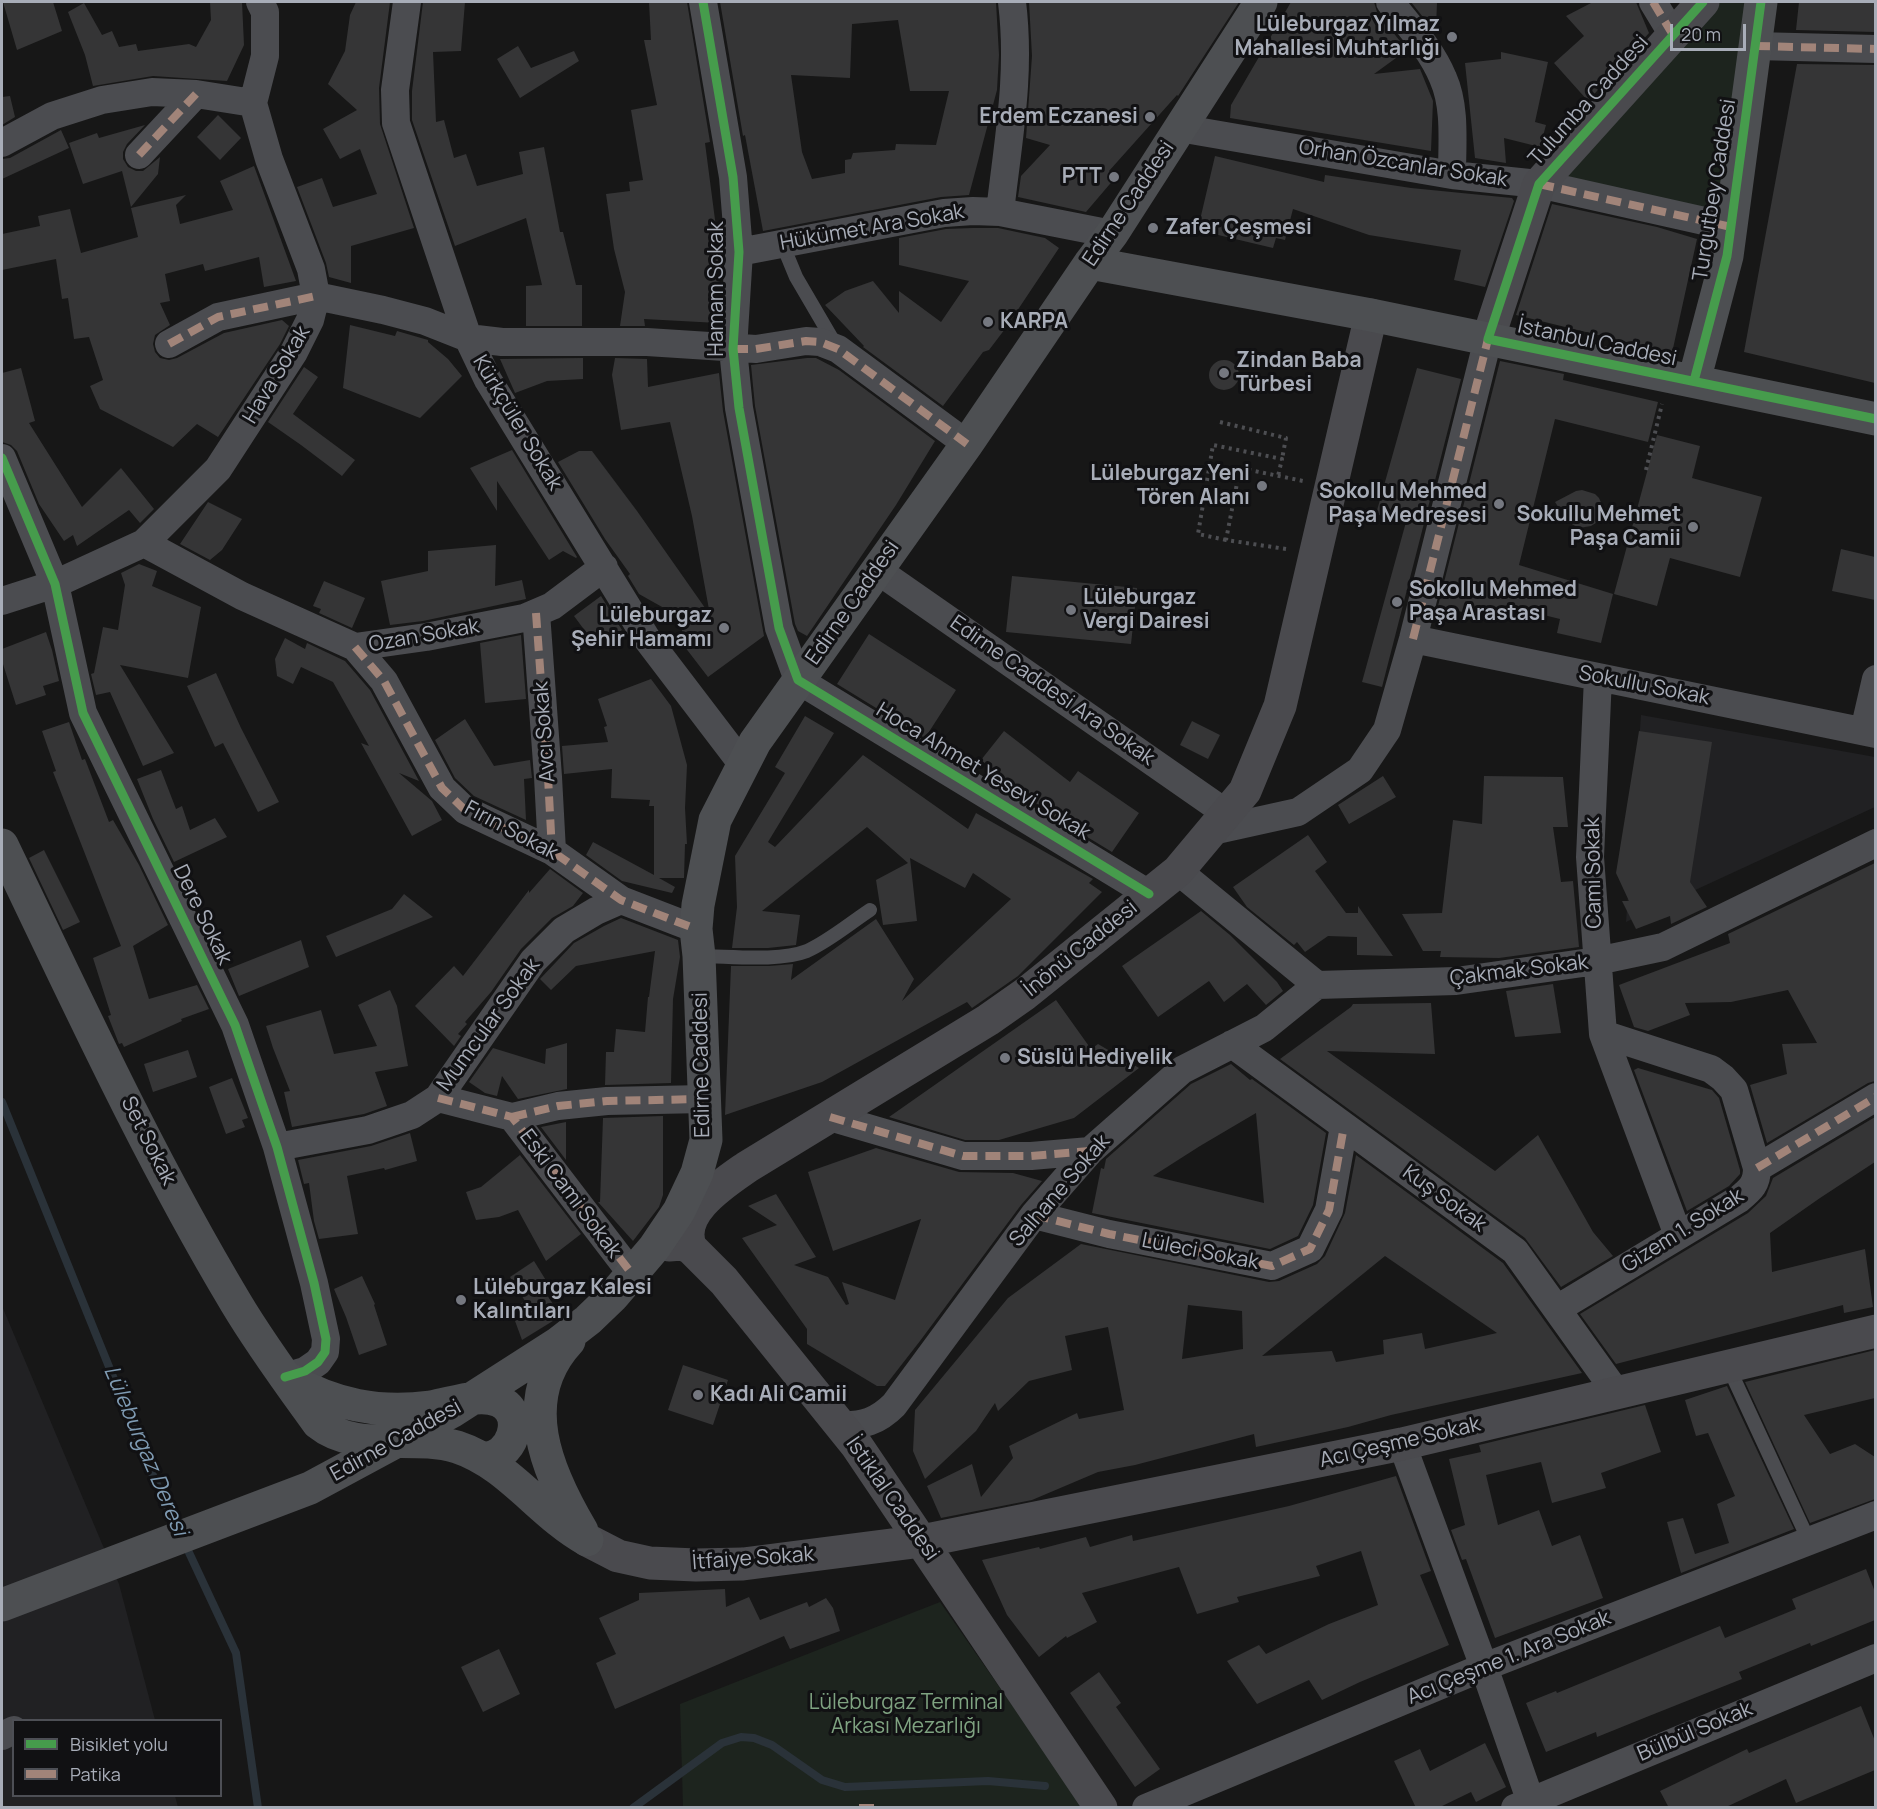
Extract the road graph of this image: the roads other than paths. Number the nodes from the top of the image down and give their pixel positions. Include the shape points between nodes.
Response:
1 (260, 2) edge
2 (407, 2) edge
3 (704, 2) edge
4 (1012, 2) edge
5 (1261, 2) edge
6 (1390, 2) edge
7 (1653, 2) edge
8 (1703, 2) edge
9 (1761, 2) edge
10 (1673, 35) junction
11 (1755, 46) junction
12 (1875, 49) edge
13 (196, 94) junction
14 (253, 103) junction
15 (1179, 128) junction
16 (2, 143) edge
17 (139, 155) dead end
18 (1452, 175) junction
19 (1539, 184) junction
20 (1000, 212) junction
21 (1731, 227) junction
22 (1112, 234) junction
23 (782, 243) junction
24 (739, 252) junction
25 (1090, 263) junction
26 (316, 296) junction
27 (1371, 315) junction
28 (468, 338) junction
29 (1488, 339) junction
30 (169, 344) dead end
31 (733, 349) junction
32 (837, 349) junction
33 (1681, 379) junction
34 (1875, 419) edge
35 (967, 444) junction
36 (2, 458) edge
37 (144, 543) junction
38 (604, 567) junction
39 (877, 570) junction
40 (55, 584) junction
41 (2, 601) edge
42 (536, 613) junction
43 (1413, 639) junction
44 (355, 648) junction
45 (1598, 677) junction
46 (798, 680) junction
47 (1875, 680) edge
48 (1870, 732) edge
49 (743, 765) junction
50 (1219, 822) junction
51 (1875, 843) edge
52 (2, 845) edge
53 (552, 851) junction
54 (1178, 871) junction
55 (1149, 894) junction
56 (621, 900) junction
57 (870, 910) dead end
58 (698, 943) junction
59 (1597, 961) junction
60 (1317, 985) junction
61 (1603, 1034) junction
62 (1232, 1044) junction
63 (1875, 1096) edge
64 (438, 1098) junction
65 (704, 1099) junction
66 (512, 1117) junction
67 (830, 1117) junction
68 (1344, 1126) junction
69 (706, 1134) junction
70 (278, 1147) junction
71 (1090, 1151) junction
72 (762, 1158) junction
73 (1757, 1168) junction
74 (1034, 1215) junction
75 (1678, 1235) junction
76 (691, 1248) junction
77 (638, 1266) junction
78 (1557, 1309) junction
79 (588, 1320) junction
80 (1875, 1331) edge
81 (1728, 1366) junction
82 (285, 1377) junction
83 (1616, 1392) junction
84 (470, 1400) junction
85 (318, 1423) junction
86 (840, 1425) junction
87 (400, 1441) junction
88 (1402, 1444) junction
89 (482, 1458) junction
90 (317, 1484) junction
91 (896, 1502) junction
92 (1875, 1515) edge
93 (587, 1540) junction
94 (922, 1541) junction
95 (1809, 1541) junction
96 (874, 1547) junction
97 (6, 1603) edge
98 (1875, 1658) edge
99 (1484, 1666) junction
100 (1526, 1805) edge
101 (1101, 1808) edge
102 (1146, 1808) edge

1 - 14 street via 265,12 265,56
2 - 28 street, Kürkçüler Sokak via 394,90 396,123
3 - 24 street, Hamam Sokak via 733,177
4 - 20 street via 1016,86
5 - 15 main road, Edirne Caddesi
6 - 18 street via 1428,49 1444,79 1451,112
7 - 10 street
8 - 10 main road, Tulumba Caddesi
9 - 11 main road, Turgutbey Caddesi
10 - 19 main road, Tulumba Caddesi
11 - 12 street
11 - 21 main road, Turgutbey Caddesi
13 - 14 street
13 - 16 street via 152,92 102,100 52,116
13 - 17 street
14 - 26 street via 269,159 311,269
15 - 18 street, Orhan Özcanlar Sokak
15 - 22 main road, Edirne Caddesi
18 - 19 street, Orhan Özcanlar Sokak
19 - 21 street, Orhan Özcanlar Sokak
19 - 29 main road, Tulumba Caddesi
20 - 22 street, Hükümet Ara Sokak
20 - 23 street, Hükümet Ara Sokak via 944,213
21 - 33 main road, Turgutbey Caddesi via 1727,256
22 - 25 main road, Edirne Caddesi
23 - 24 street, Hükümet Ara Sokak
23 - 32 lane via 796,277
24 - 31 street, Hamam Sokak
25 - 27 main road, İstanbul Caddesi
25 - 35 main road, Edirne Caddesi
26 - 28 street via 425,321
26 - 30 street via 218,317
26 - 37 street, Hava Sokak via 310,320 294,352 218,469
27 - 29 main road, İstanbul Caddesi
27 - 50 main road, İnönü Caddesi via 1281,706 1245,791
28 - 31 street via 502,342 647,342
28 - 38 street, Kürkçüler Sokak via 488,380
29 - 33 main road, İstanbul Caddesi
29 - 43 street
31 - 32 street via 806,341
31 - 46 street, Hamam Sokak via 739,408 779,628
32 - 35 street
33 - 34 main road, İstanbul Caddesi
35 - 39 main road, Edirne Caddesi
36 - 40 street, Dere Sokak
37 - 40 street, Hava Sokak
37 - 44 street, Ozan Sokak via 242,596
38 - 42 street, Ozan Sokak via 552,606
38 - 49 street, Kürkçüler Sokak via 647,639
39 - 46 main road, Edirne Caddesi
39 - 50 street, Edirne Caddesi Ara Sokak
40 - 41 street, Hava Sokak
40 - 70 street, Dere Sokak via 83,713 235,1025
42 - 44 street, Ozan Sokak
42 - 53 street, Avcı Sokak
43 - 45 street, Sokullu Sokak
43 - 50 street via 1387,730 1360,770 1298,812
44 - 53 street, Fırın Sokak via 384,681 442,788 465,810
45 - 48 street, Sokullu Sokak
45 - 59 street, Cami Sokak via 1590,857
46 - 49 main road, Edirne Caddesi
46 - 55 street, Hoca Ahmet Yesevi Sokak
47 - 48 street
49 - 58 main road, Edirne Caddesi via 715,819 698,905
50 - 54 main road, İnönü Caddesi
51 - 59 street, Çakmak Sokak via 1663,947
52 - 82 main road, Set Sokak via 167,1180 237,1305
53 - 56 street, Fırın Sokak
54 - 55 main road, İnönü Caddesi
54 - 60 street
55 - 67 main road, İnönü Caddesi via 997,1014
56 - 58 street, Fırın Sokak
56 - 64 street, Mumcular Sokak via 564,930 533,961
57 - 58 lane via 817,945 794,955 780,957
58 - 65 main road, Edirne Caddesi
59 - 60 street, Çakmak Sokak via 1456,981
59 - 61 street, Cami Sokak
60 - 62 street, Salhane Sokak via 1264,1028
61 - 73 street, Gizem 1. Sokak via 1711,1069 1723,1078 1734,1090
61 - 75 street, Cami Sokak
62 - 68 street, Kuş Sokak
62 - 71 street, Salhane Sokak via 1182,1070
63 - 73 street
64 - 66 street, Eski Cami Sokak
64 - 70 street, Mumcular Sokak via 412,1115 368,1130
65 - 66 street via 607,1101 558,1106
65 - 69 main road, Edirne Caddesi
66 - 77 street, Eski Cami Sokak
67 - 71 street via 963,1156
67 - 72 main road, İnönü Caddesi
68 - 74 street, Lüleci Sokak via 1329,1210 1310,1249 1272,1266 1108,1234
68 - 78 street, Kuş Sokak via 1515,1251
69 - 72 main road via 714,1149 726,1159 743,1162
69 - 77 main road, Edirne Caddesi via 689,1193 674,1220
70 - 82 street, Dere Sokak via 326,1339 325,1352 318,1362
71 - 74 street, Salhane Sokak
72 - 76 main road, İnönü Caddesi via 718,1188 697,1211 688,1228
73 - 75 street, Gizem 1. Sokak via 1757,1181 1750,1190
74 - 86 street, Salhane Sokak via 894,1405 870,1423
75 - 78 street, Gizem 1. Sokak
76 - 77 main road via 675,1244 660,1248
76 - 86 main road, İstiklal Caddesi via 756,1319
77 - 79 main road, Edirne Caddesi
78 - 83 street, Kuş Sokak
79 - 84 main road, Edirne Caddesi
79 - 93 main road via 552,1364 544,1381 540,1417 553,1476
80 - 81 main road, Acı Çeşme Sokak
81 - 83 main road, Acı Çeşme Sokak
81 - 95 lane
82 - 84 main road via 332,1400 373,1409 422,1408
82 - 85 main road, Set Sokak
83 - 88 main road, Acı Çeşme Sokak
84 - 87 main road, Edirne Caddesi
84 - 89 main road via 498,1401 511,1412 514,1421 513,1436 506,1448 495,1456
85 - 87 main road, Set Sokak via 338,1436
85 - 90 main road, Set Sokak via 325,1452
86 - 91 main road, İstiklal Caddesi
87 - 89 main road, İtfaiye Sokak via 454,1446
87 - 90 main road, Edirne Caddesi
88 - 94 main road, Acı Çeşme Sokak
88 - 99 street
89 - 93 main road, İtfaiye Sokak via 554,1519
90 - 97 main road, Edirne Caddesi
91 - 94 main road, İstiklal Caddesi
91 - 96 main road via 894,1525
92 - 95 street, Acı Çeşme 1. Ara Sokak
93 - 96 main road, İtfaiye Sokak via 618,1556 650,1563 696,1565 743,1564
94 - 96 main road, İtfaiye Sokak
94 - 101 main road, İstiklal Caddesi
95 - 99 street, Acı Çeşme 1. Ara Sokak
98 - 100 street, Bülbül Sokak
99 - 100 street
99 - 102 street, Acı Çeşme 1. Ara Sokak

